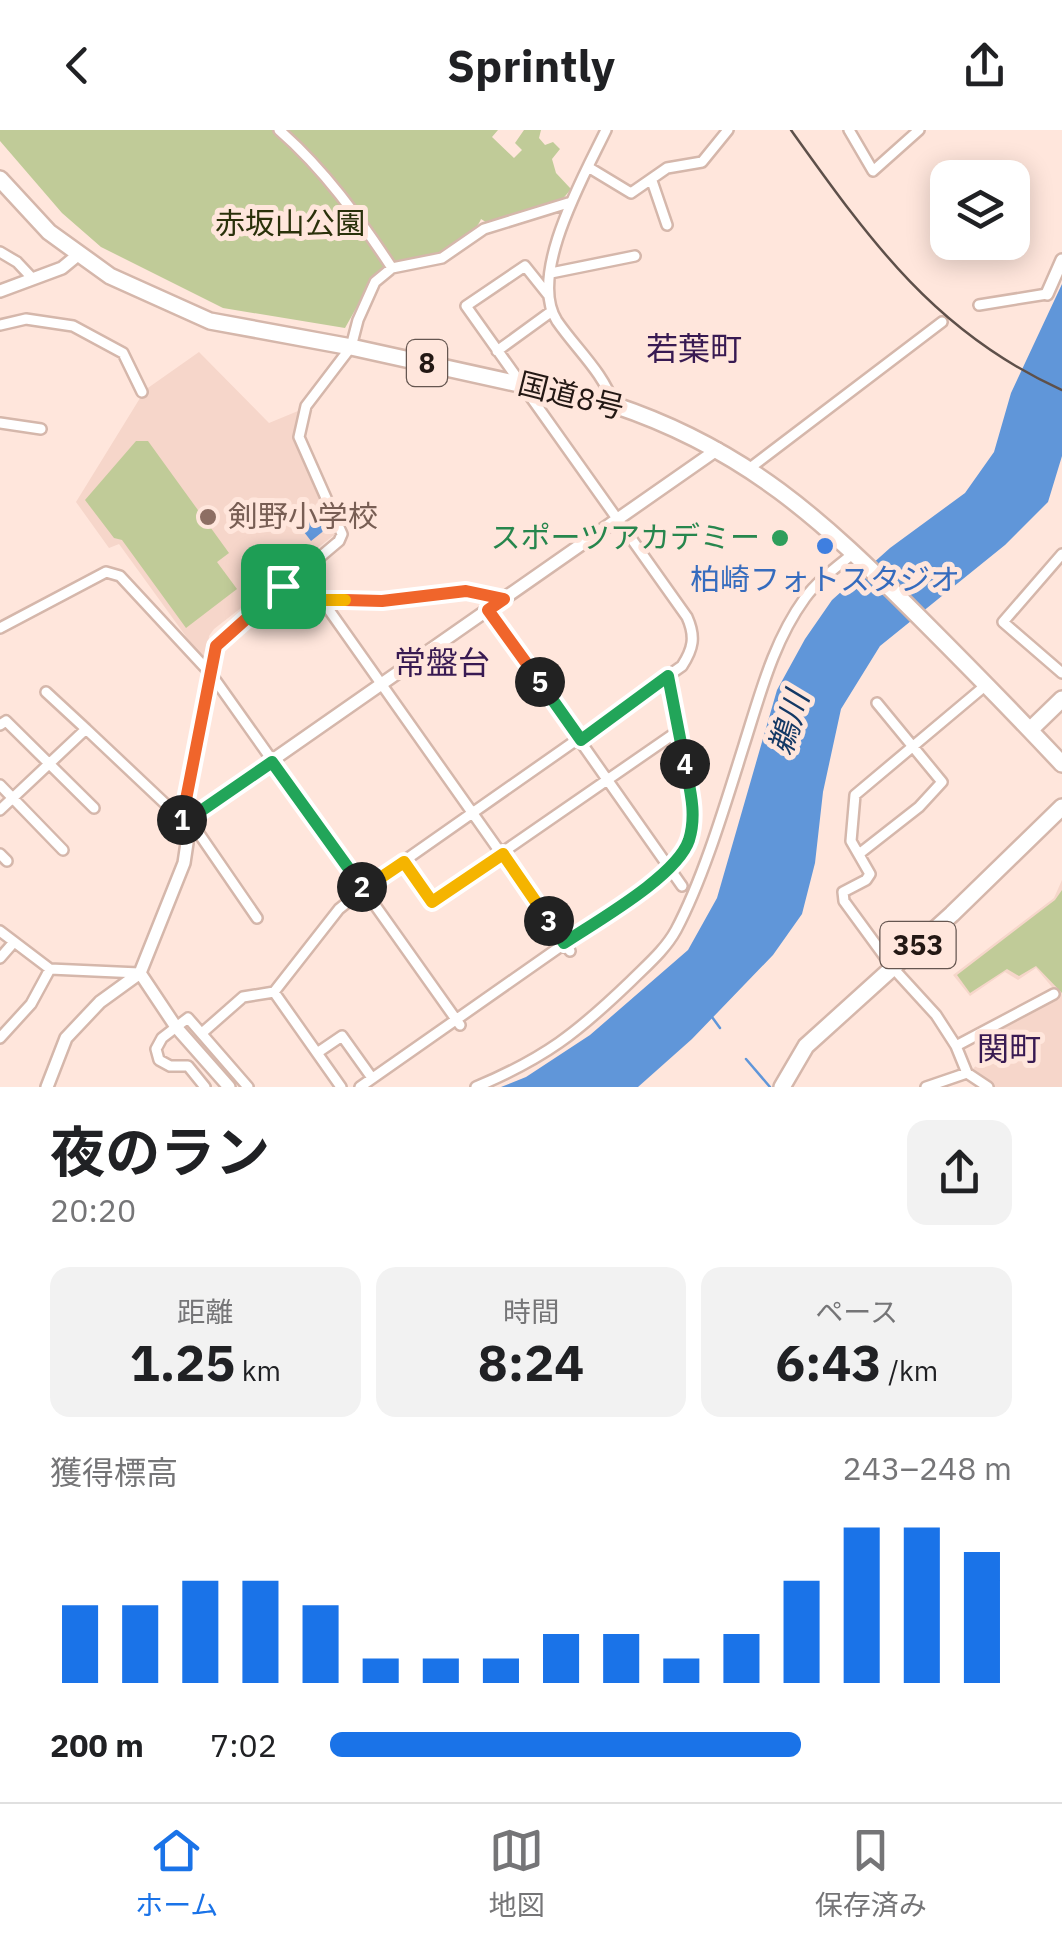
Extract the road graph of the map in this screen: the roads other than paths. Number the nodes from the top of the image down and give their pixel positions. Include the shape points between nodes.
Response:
1 (278, 130) edge
2 (606, 130) edge
3 (728, 130) edge
4 (849, 130) edge
5 (918, 130) edge
6 (588, 167) junction
7 (0, 179) edge
8 (652, 180) junction
9 (568, 203) junction
10 (667, 225) dead end
11 (0, 252) edge
12 (79, 254) junction
13 (635, 256) dead end
14 (1062, 260) edge
15 (392, 268) junction
16 (552, 272) junction
17 (33, 279) junction
18 (0, 291) edge
19 (1046, 294) joint
20 (549, 296) junction
21 (980, 305) dead end
22 (552, 312) junction
23 (942, 322) dead end
24 (0, 324) edge
25 (351, 347) junction
26 (497, 351) junction
27 (520, 383) junction
28 (142, 392) dead end
29 (614, 406) junction
30 (0, 423) edge
31 (41, 430) dead end
32 (718, 450) junction
33 (750, 468) junction
34 (618, 518) junction
35 (855, 553) junction
36 (1062, 554) edge
37 (283, 586) junction
38 (504, 599) junction
39 (322, 600) junction
40 (488, 610) junction
41 (0, 628) edge
42 (1062, 673) edge
43 (211, 674) junction
44 (668, 676) junction
45 (382, 685) junction
46 (986, 685) junction
47 (46, 692) dead end
48 (1062, 699) edge
49 (877, 703) dead end
50 (0, 726) edge
51 (86, 729) junction
52 (1030, 730) junction
53 (678, 731) junction
54 (581, 740) junction
55 (912, 746) junction
56 (272, 762) junction
57 (48, 763) junction
58 (1062, 764) edge
59 (609, 780) junction
60 (0, 784) edge
61 (13, 797) junction
62 (1062, 807) edge
63 (94, 808) dead end
64 (0, 810) edge
65 (475, 813) junction
66 (185, 821) junction
67 (63, 850) dead end
68 (503, 854) junction
69 (859, 854) junction
70 (404, 862) junction
71 (671, 869) junction
72 (682, 886) dead end
73 (364, 889) junction
74 (257, 918) dead end
75 (0, 931) edge
76 (14, 942) junction
77 (567, 947) junction
78 (0, 958) edge
79 (893, 968) junction
80 (50, 969) junction
81 (140, 973) junction
82 (274, 992) junction
83 (1054, 994) dead end
84 (458, 1022) junction
85 (176, 1026) junction
86 (202, 1032) junction
87 (0, 1038) edge
88 (956, 1046) junction
89 (317, 1053) junction
90 (967, 1074) junction
91 (372, 1078) junction
92 (788, 1083) edge
93 (47, 1087) edge
94 (205, 1087) edge
95 (229, 1087) edge
96 (248, 1087) edge
97 (341, 1087) edge
98 (360, 1087) edge
99 (476, 1087) edge
100 (926, 1087) edge
101 (988, 1087) edge

1 - 15 street via 324,175
2 - 6 street
3 - 8 street via 702,162 667,168
4 - 5 street via 873,171
6 - 8 street via 631,193
6 - 9 street
7 - 12 highway, 国道8号 / 8
8 - 10 street
9 - 15 street via 484,230 442,258
9 - 16 street
11 - 17 street
12 - 17 street
12 - 25 highway, 国道8号 / 8 via 110,276 210,320
13 - 16 street
14 - 19 street
15 - 25 street via 376,282
16 - 20 street
17 - 18 street
19 - 21 street
20 - 22 street
20 - 26 street via 525,266 466,306
22 - 26 street
22 - 29 street via 608,386
23 - 33 street
24 - 28 street via 26,319 72,326 123,353
25 - 27 highway, 国道8号 / 8
25 - 37 street via 306,406 299,437 342,534
26 - 27 street
27 - 29 highway, 国道8号 / 8
27 - 34 street
29 - 32 highway, 国道8号 / 8
30 - 31 street
32 - 33 highway, 国道8号 / 8
32 - 34 street
33 - 35 highway, 国道8号 / 8
34 - 38 street
34 - 44 street via 693,630 691,651
35 - 46 highway, 国道8号 / 8
35 - 99 street via 807,594 761,684 676,931 573,1035 528,1065
36 - 42 street via 1003,622
37 - 39 street
37 - 43 street via 216,646
38 - 39 street via 466,591
38 - 40 street
39 - 45 street
40 - 45 street
40 - 54 street
41 - 43 street via 106,572 120,576
43 - 56 street
43 - 66 street
44 - 53 street
44 - 54 street
45 - 56 street
45 - 65 street
46 - 52 highway, 国道8号 / 8
46 - 55 street
47 - 51 street
48 - 52 highway
49 - 55 street
50 - 57 street via 6,721
51 - 57 street
51 - 66 street
52 - 58 highway, 国道8号 / 8
53 - 59 street
53 - 71 street via 693,820
54 - 59 street
54 - 65 street
55 - 69 street via 855,795 852,840
55 - 69 street via 942,782
56 - 66 street
56 - 73 street
57 - 61 street
57 - 63 street
59 - 68 street
59 - 71 street
60 - 61 street
61 - 64 street
61 - 67 street
62 - 79 highway, 353
65 - 68 street
65 - 70 street
66 - 74 street
66 - 81 street via 184,864
68 - 70 street via 432,902
68 - 77 street
69 - 79 street via 870,874 844,892 844,901
70 - 73 street
71 - 72 street
71 - 77 street
73 - 82 street via 339,909
73 - 84 street
75 - 76 street
76 - 78 street
76 - 80 street
77 - 84 street
79 - 88 street
79 - 92 highway, 353 via 806,1046
80 - 81 street
80 - 87 street via 31,1004
81 - 85 street
81 - 93 street via 66,1038
82 - 86 street via 243,996
82 - 89 street
83 - 88 street
84 - 91 street
85 - 86 street via 188,1018
85 - 94 street via 156,1048 159,1060 188,1066
85 - 95 street
86 - 96 street
88 - 90 street
89 - 91 street via 342,1036
89 - 97 street
90 - 100 street
90 - 101 street
91 - 98 street

